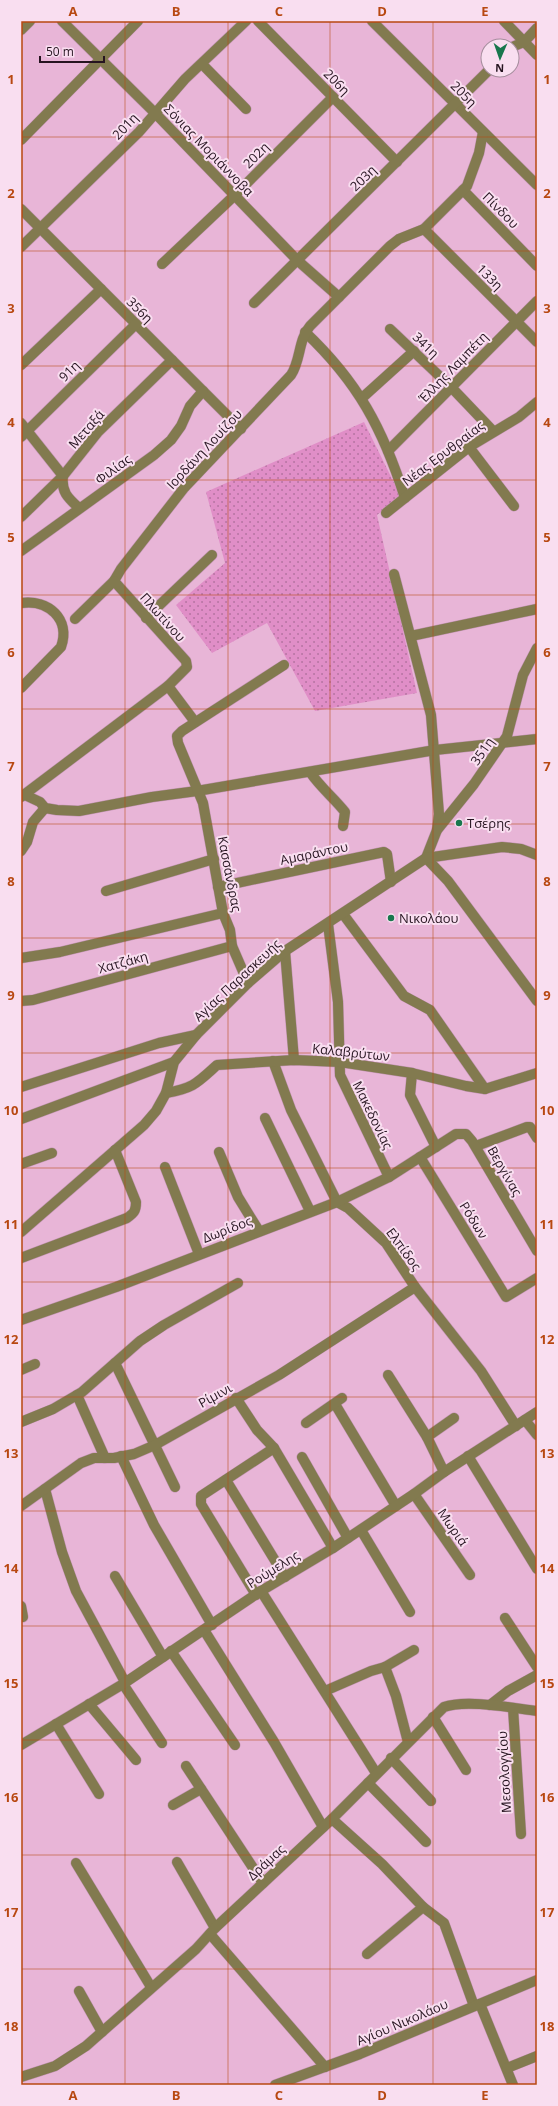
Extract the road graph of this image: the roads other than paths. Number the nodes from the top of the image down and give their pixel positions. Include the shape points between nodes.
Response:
1 (30, 21) edge
2 (62, 21) edge
3 (138, 21) edge
4 (246, 21) edge
5 (258, 21) edge
6 (372, 21) edge
7 (504, 21) edge
8 (537, 28) edge
9 (21, 30) edge
10 (524, 42) junction
11 (520, 44) edge
12 (537, 55) edge
13 (102, 60) junction
14 (202, 64) junction
15 (480, 78) edge
16 (333, 97) junction
17 (454, 103) junction
18 (246, 109) dead end
19 (154, 112) junction
20 (483, 132) junction
21 (21, 140) edge
22 (397, 162) junction
23 (537, 185) edge
24 (463, 190) junction
25 (235, 196) junction
26 (21, 209) edge
27 (39, 228) junction
28 (424, 229) junction
29 (21, 247) edge
30 (297, 260) junction
31 (162, 264) dead end
32 (537, 266) edge
33 (101, 289) junction
34 (339, 297) junction
35 (537, 301) edge
36 (254, 303) dead end
37 (516, 322) junction
38 (136, 324) junction
39 (390, 329) dead end
40 (305, 332) junction
41 (537, 342) edge
42 (414, 350) junction
43 (172, 360) junction
44 (21, 365) edge
45 (452, 388) junction
46 (203, 391) junction
47 (362, 398) junction
48 (537, 402) edge
49 (241, 429) junction
50 (23, 430) edge
51 (494, 431) junction
52 (469, 447) junction
53 (388, 451) junction
54 (63, 476) junction
55 (405, 498) junction
56 (514, 506) dead end
57 (79, 508) junction
58 (386, 514) dead end
59 (21, 517) edge
60 (21, 551) edge
61 (212, 555) dead end
62 (394, 574) dead end
63 (114, 581) junction
64 (21, 603) edge
65 (537, 609) edge
66 (146, 618) junction
67 (75, 619) dead end
68 (411, 636) junction
69 (537, 648) edge
70 (284, 665) dead end
71 (168, 686) junction
72 (21, 688) edge
73 (195, 722) junction
74 (537, 739) edge
75 (504, 742) junction
76 (435, 750) junction
77 (310, 772) junction
78 (197, 792) junction
79 (23, 796) edge
80 (45, 808) junction
81 (343, 826) dead end
82 (437, 830) junction
83 (21, 851) edge
84 (537, 855) edge
85 (426, 858) junction
86 (214, 859) junction
87 (391, 882) junction
88 (218, 887) junction
89 (106, 891) dead end
90 (223, 913) junction
91 (343, 914) junction
92 (328, 924) junction
93 (232, 946) junction
94 (285, 951) junction
95 (21, 958) edge
96 (248, 983) junction
97 (21, 1001) edge
98 (537, 1001) edge
99 (196, 1035) junction
100 (294, 1060) junction
101 (273, 1061) junction
102 (174, 1062) junction
103 (340, 1062) junction
104 (412, 1073) junction
105 (537, 1073) edge
106 (21, 1087) edge
107 (485, 1089) junction
108 (166, 1093) junction
109 (265, 1118) dead end
110 (21, 1119) edge
111 (537, 1138) edge
112 (476, 1146) junction
113 (436, 1147) junction
114 (115, 1150) junction
115 (219, 1152) dead end
116 (52, 1153) dead end
117 (420, 1157) junction
118 (21, 1164) edge
119 (165, 1167) dead end
120 (389, 1177) junction
121 (337, 1202) junction
122 (310, 1212) junction
123 (259, 1231) junction
124 (21, 1232) edge
125 (537, 1251) edge
126 (199, 1254) junction
127 (21, 1258) edge
128 (537, 1278) edge
129 (238, 1283) dead end
130 (415, 1287) junction
131 (21, 1320) edge
132 (115, 1363) junction
133 (35, 1364) dead end
134 (21, 1370) edge
135 (388, 1374) dead end
136 (77, 1395) junction
137 (236, 1398) junction
138 (537, 1412) edge
139 (454, 1418) dead end
140 (525, 1420) junction
141 (21, 1422) edge
142 (306, 1423) dead end
143 (516, 1426) junction
144 (537, 1435) edge
145 (427, 1437) junction
146 (155, 1445) junction
147 (274, 1448) junction
148 (121, 1456) junction
149 (468, 1456) junction
150 (302, 1457) dead end
151 (105, 1458) junction
152 (444, 1472) junction
153 (226, 1480) junction
154 (175, 1486) dead end
155 (45, 1489) junction
156 (414, 1494) junction
157 (21, 1506) edge
158 (396, 1506) junction
159 (361, 1530) junction
160 (348, 1538) junction
161 (333, 1548) junction
162 (537, 1569) edge
163 (470, 1575) dead end
164 (115, 1576) dead end
165 (285, 1577) junction
166 (258, 1593) junction
167 (21, 1606) edge
168 (410, 1612) dead end
169 (23, 1616) dead end
170 (505, 1618) dead end
171 (208, 1627) junction
172 (414, 1650) dead end
173 (167, 1654) junction
174 (385, 1667) junction
175 (537, 1667) edge
176 (537, 1675) edge
177 (124, 1683) junction
178 (324, 1691) junction
179 (89, 1704) junction
180 (490, 1705) junction
181 (513, 1708) junction
182 (537, 1711) edge
183 (433, 1717) junction
184 (56, 1724) junction
185 (408, 1742) junction
186 (162, 1743) dead end
187 (21, 1745) edge
188 (236, 1745) dead end
189 (391, 1758) junction
190 (136, 1760) dead end
191 (186, 1766) dead end
192 (466, 1770) dead end
193 (376, 1773) junction
194 (368, 1783) junction
195 (201, 1789) junction
196 (99, 1794) dead end
197 (432, 1801) dead end
198 (173, 1805) dead end
199 (332, 1819) junction
200 (323, 1827) junction
201 (521, 1834) dead end
202 (426, 1842) dead end
203 (177, 1862) dead end
204 (76, 1863) dead end
205 (263, 1883) junction
206 (423, 1907) junction
207 (213, 1931) junction
208 (367, 1954) dead end
209 (537, 1980) edge
210 (151, 1987) junction
211 (79, 1991) dead end
212 (477, 2005) junction
213 (102, 2032) junction
214 (537, 2056) edge
215 (325, 2067) junction
216 (506, 2068) junction
217 (21, 2077) edge
218 (275, 2085) edge
219 (513, 2085) edge

1 - 9 street
2 - 13 street, Σόνιας Μοριάννοβα
3 - 13 street
4 - 14 street, 201η
5 - 16 street, 206η
6 - 17 street, 205η
7 - 10 street
8 - 10 street
10 - 11 street
10 - 12 street
13 - 19 street, Σόνιας Μοριάννοβα
13 - 21 street
14 - 18 street
14 - 19 street, 201η
15 - 17 street, 203η
16 - 22 street, 206η
16 - 25 street, 202η
17 - 20 street, 205η
17 - 22 street, 203η
19 - 25 street, Σόνιας Μοριάννοβα
19 - 27 street, 201η via 139,132
20 - 23 street, 205η
20 - 24 street via 479,153 467,186
22 - 30 street, 203η
24 - 28 street
24 - 32 street, Πίνδου
25 - 30 street, Σόνιας Μοριάννοβα
25 - 31 street, 202η
26 - 27 street, 356η
27 - 29 street, 201η
27 - 33 street, 356η
28 - 34 street via 399,239 390,246
28 - 37 street, 133η
30 - 34 street, Σόνιας Μοριάννοβα
30 - 36 street, 203η
33 - 38 street, 356η
33 - 44 street
34 - 40 street
35 - 37 street, Έλλης Λαμπέτη
37 - 41 street, 133η
37 - 45 street, Έλλης Λαμπέτη
38 - 43 street, 356η
38 - 50 street, 91η
39 - 42 street, 341η
40 - 47 street via 331,357
40 - 49 street, Ιορδάνη Λουίζου via 294,371
42 - 45 street, 341η
42 - 47 street
43 - 46 street, 356η
43 - 54 street, Μεταξά via 98,432
45 - 51 street, 341η
45 - 53 street, Έλλης Λαμπέτη
46 - 49 street, 356η
46 - 57 street, Φιλίας via 190,406 181,426 170,440 121,480
47 - 53 street
48 - 51 street, Νέας Ερυθραίας
49 - 63 street, Ιορδάνη Λουίζου via 184,488
50 - 54 street
51 - 52 street, Νέας Ερυθραίας
52 - 55 street, Νέας Ερυθραίας
52 - 56 street
53 - 55 street
54 - 57 street via 64,493
54 - 59 street, Μεταξά
55 - 58 street, Νέας Ερυθραίας
57 - 60 street, Φιλίας
61 - 66 street
62 - 68 street
63 - 66 street, Πλωτίνου
63 - 67 street, Ιορδάνη Λουίζου
64 - 72 street via 34,603 50,608 60,618 64,629 61,647
65 - 68 street
66 - 71 street, Πλωτίνου via 186,661 187,667 184,672
68 - 76 street via 431,715
69 - 75 street, 351η via 523,675
70 - 73 street
71 - 73 street
71 - 79 street
73 - 78 street, Κασσάνδρας via 177,736
74 - 75 street
75 - 76 street
75 - 82 street, 351η
76 - 77 street
76 - 82 street via 439,814
77 - 78 street
77 - 81 street via 344,812
78 - 80 street via 152,797 79,811
78 - 86 street, Κασσάνδρας via 203,803
79 - 80 street via 40,802
80 - 83 street via 33,822 27,842
82 - 85 street, 351η
84 - 85 street, Αγίας Παρασκευής via 521,849 502,848
85 - 87 street, Αγίας Παρασκευής
85 - 98 street via 448,881
86 - 88 street, Κασσάνδρας
86 - 89 street
87 - 88 street, Αμαράντου via 387,854 380,852
87 - 91 street, Αγίας Παρασκευής
88 - 90 street, Κασσάνδρας
90 - 93 street, Κασσάνδρας via 230,930
90 - 95 street via 60,952
91 - 92 street, Αγίας Παρασκευής
91 - 107 street via 404,996 430,1010
92 - 94 street, Αγίας Παρασκευής
92 - 103 street, Μακεδονίας via 338,1002
93 - 96 street, Κασσάνδρας
93 - 97 street, Χατζάκη via 33,1000
94 - 96 street, Αγίας Παρασκευής
94 - 100 street
96 - 99 street, Αγίας Παρασκευής
99 - 102 street, Αγίας Παρασκευής
99 - 106 street via 159,1043
100 - 101 street, Καλαβρύτων
100 - 103 street, Καλαβρύτων
101 - 108 street, Καλαβρύτων via 217,1065 205,1078 189,1088
101 - 121 street, Ελπίδος via 291,1110
102 - 108 street, Αγίας Παρασκευής
102 - 110 street
103 - 104 street, Καλαβρύτων
103 - 120 street, Μακεδονίας via 340,1075
104 - 107 street, Καλαβρύτων
104 - 113 street via 410,1095
105 - 107 street, Καλαβρύτων
108 - 114 street, Αγίας Παρασκευής via 144,1125
109 - 122 street
111 - 112 street via 530,1127 527,1127
112 - 113 street, Βεργίνας via 463,1133 456,1134
112 - 125 street, Βεργίνας
113 - 117 street, Δωρίδος
114 - 124 street, Αγίας Παρασκευής
114 - 127 street via 136,1202 134,1213 127,1218
115 - 123 street via 238,1197
116 - 118 street
117 - 120 street, Δωρίδος
117 - 128 street, Ρόδων via 506,1297
119 - 126 street
120 - 121 street, Δωρίδος
121 - 122 street, Δωρίδος
121 - 130 street, Ελπίδος via 348,1208 386,1243
122 - 123 street, Δωρίδος
123 - 126 street, Δωρίδος
126 - 131 street, Δωρίδος via 116,1287
129 - 132 street via 164,1325 140,1341
130 - 137 street, Ρίμινι via 279,1375
130 - 143 street, Ελπίδος via 481,1371
132 - 136 street
132 - 146 street
133 - 134 street
135 - 145 street
136 - 141 street via 53,1409
136 - 151 street
137 - 146 street, Ρίμινι
137 - 147 street via 257,1430
138 - 140 street, Ρούμελης
139 - 145 street
140 - 143 street, Ρούμελης
140 - 144 street
142 - 158 street via 338,1401
143 - 149 street, Ρούμελης
145 - 152 street
146 - 148 street, Ρίμινι via 134,1454
146 - 154 street
147 - 153 street
147 - 161 street
148 - 151 street, Ρίμινι
148 - 171 street via 140,1499
149 - 152 street, Ρούμελης
149 - 162 street
150 - 160 street
151 - 155 street, Ρίμινι via 94,1458 81,1463
152 - 156 street, Ρούμελης
153 - 165 street
153 - 166 street via 201,1496 201,1504
155 - 157 street, Ρίμινι
155 - 177 street via 62,1552 76,1591
156 - 158 street, Ρούμελης
156 - 163 street, Μωριά
158 - 159 street, Ρούμελης
159 - 160 street, Ρούμελης
159 - 168 street
160 - 161 street, Ρούμελης
161 - 165 street, Ρούμελης
164 - 173 street
165 - 166 street, Ρούμελης
166 - 171 street, Ρούμελης
166 - 178 street
167 - 169 street
170 - 175 street
171 - 173 street, Ρούμελης
171 - 200 street
172 - 174 street
173 - 177 street, Ρούμελης
173 - 188 street
174 - 178 street
174 - 185 street via 396,1696
176 - 180 street via 508,1691
177 - 179 street, Ρούμελης
177 - 186 street
178 - 193 street
179 - 184 street, Ρούμελης
179 - 190 street
180 - 181 street, Δράμας
180 - 183 street, Δράμας via 449,1705
181 - 182 street, Δράμας
181 - 201 street, Μεσολογγίου
183 - 185 street, Δράμας
183 - 192 street
184 - 187 street, Ρούμελης
184 - 196 street
185 - 189 street, Δράμας
189 - 193 street, Δράμας
189 - 197 street
191 - 195 street
193 - 194 street, Δράμας
194 - 199 street, Δράμας
194 - 202 street
195 - 198 street
195 - 205 street
199 - 200 street, Δράμας
199 - 206 street via 382,1864
200 - 205 street, Δράμας
203 - 207 street
204 - 210 street
205 - 207 street, Δράμας
206 - 208 street
206 - 212 street via 446,1926
207 - 210 street, Δράμας via 180,1964
207 - 215 street
209 - 212 street, Αγίου Νικολάου
210 - 213 street, Δράμας
211 - 213 street
212 - 215 street, Αγίου Νικολάου
212 - 216 street
213 - 217 street, Δράμας via 55,2066
214 - 216 street
215 - 218 street, Αγίου Νικολάου
216 - 219 street

